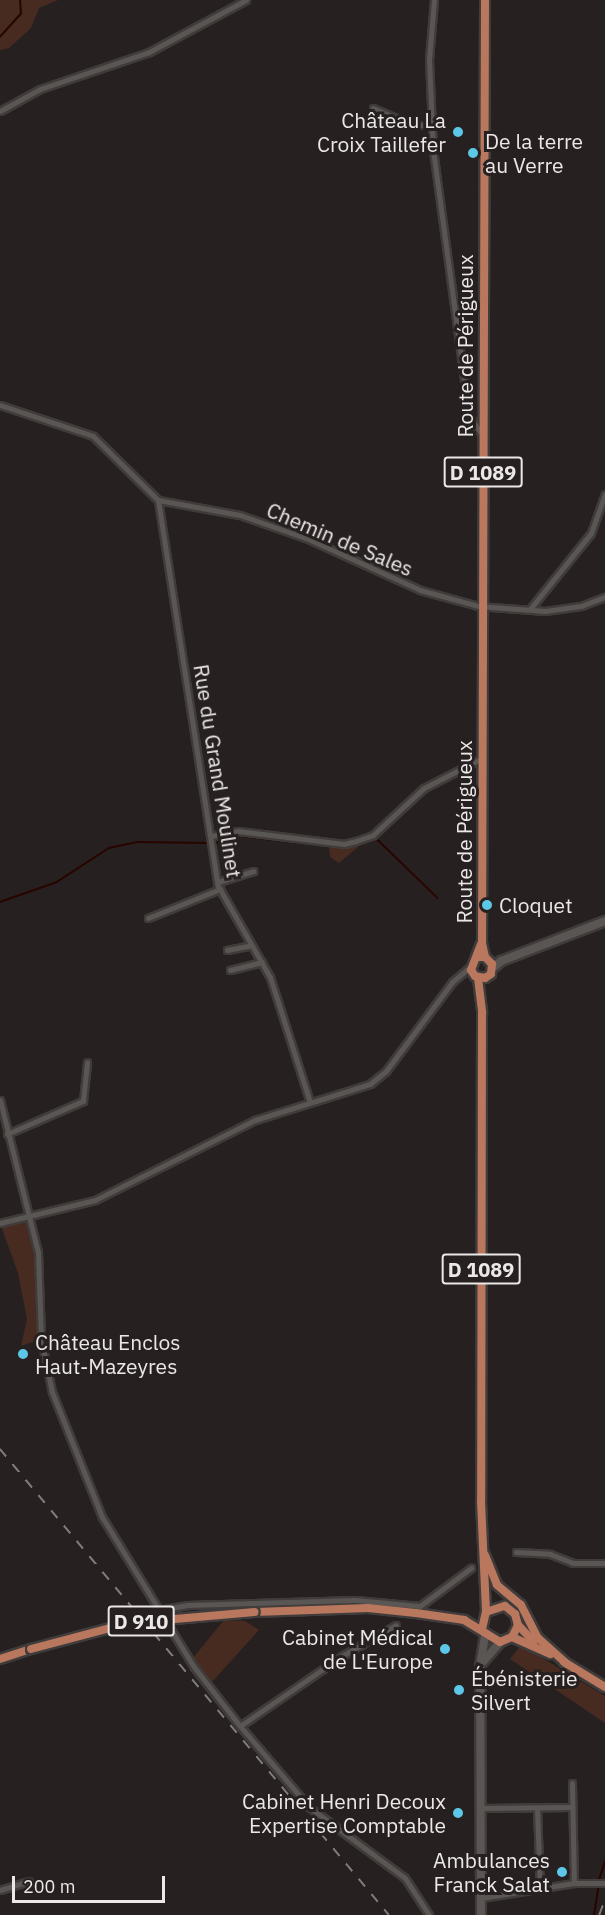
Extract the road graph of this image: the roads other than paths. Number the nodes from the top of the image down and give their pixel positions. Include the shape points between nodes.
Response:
1 (246, 0) edge
2 (434, 0) edge
3 (485, 0) edge
4 (374, 108) dead end
5 (0, 111) edge
6 (432, 125) junction
7 (0, 405) edge
8 (483, 436) junction
9 (605, 495) edge
10 (158, 500) junction
11 (605, 597) edge
12 (482, 606) junction
13 (530, 609) junction
14 (482, 758) junction
15 (211, 836) junction
16 (252, 871) dead end
17 (218, 882) junction
18 (220, 889) junction
19 (148, 918) dead end
20 (605, 921) edge
21 (252, 945) junction
22 (227, 950) dead end
23 (486, 961) junction
24 (262, 962) junction
25 (230, 970) dead end
26 (477, 974) junction
27 (87, 1062) dead end
28 (0, 1100) edge
29 (310, 1102) junction
30 (8, 1134) junction
31 (28, 1216) junction
32 (0, 1223) edge
33 (482, 1545) junction
34 (516, 1552) dead end
35 (605, 1563) edge
36 (471, 1568) dead end
37 (486, 1586) junction
38 (501, 1606) junction
39 (159, 1610) junction
40 (485, 1613) junction
41 (464, 1620) junction
42 (396, 1625) dead end
43 (518, 1625) junction
44 (484, 1632) junction
45 (512, 1637) junction
46 (500, 1642) junction
47 (546, 1652) junction
48 (0, 1659) edge
49 (567, 1664) junction
50 (480, 1667) junction
51 (605, 1687) edge
52 (240, 1726) junction
53 (572, 1783) dead end
54 (572, 1807) junction
55 (481, 1808) junction
56 (537, 1808) junction
57 (28, 1881) dead end
58 (574, 1883) junction
59 (605, 1883) edge
60 (540, 1889) junction
61 (0, 1890) edge
62 (481, 1898) junction
63 (429, 1915) edge
64 (481, 1915) edge

1 - 5 street via 149,52 40,89
2 - 6 street via 429,59
3 - 8 main road, Route de Périgueux / D 1089
4 - 6 street via 412,125
6 - 8 street via 469,416
7 - 10 street via 93,436
8 - 12 main road, Route de Périgueux / D 1089
9 - 13 street via 591,533
10 - 12 street, Chemin de Sales via 240,515 306,538 420,590
10 - 15 street, Rue du Grand Moulinet
11 - 13 street, Chemin de Sales via 581,606
12 - 13 street, Chemin de Sales
12 - 14 main road, Route de Périgueux / D 1089
14 - 15 street via 424,788 373,835 350,842 238,831
14 - 23 main road, Route de Périgueux / D 1089 via 482,943
15 - 17 street, Rue du Grand Moulinet
16 - 17 street
17 - 18 street, Rue du Grand Moulinet
18 - 19 street
18 - 21 street, Rue du Grand Moulinet
20 - 23 main road via 501,961
21 - 22 street
21 - 24 street, Rue du Grand Moulinet
23 - 26 main road
23 - 26 main road
24 - 25 street
24 - 29 street, Rue du Grand Moulinet via 292,1037
26 - 29 street via 462,973 386,1071 370,1084
26 - 33 main road, D 1089 via 482,993
27 - 30 street via 83,1101
28 - 30 street
29 - 31 street via 255,1120 95,1200
30 - 31 street
31 - 32 street
31 - 39 street via 38,1252 41,1339 52,1392 89,1490
33 - 37 main road, D 1089
33 - 49 main road, D 1089 via 497,1585 521,1605 538,1638
34 - 35 street via 550,1554 573,1563
36 - 39 street via 420,1606 355,1600 188,1605
37 - 38 main road
37 - 40 main road, D 1089
38 - 40 main road
38 - 43 main road via 515,1614
39 - 52 street via 194,1667
40 - 41 main road, D 910
40 - 44 main road
41 - 44 main road, D 910
41 - 48 main road, D 910, bridge via 368,1608 255,1612 129,1623
42 - 52 street via 342,1656
43 - 45 main road
43 - 47 main road, D 1089
44 - 46 main road
44 - 50 main road
45 - 46 main road
45 - 47 main road, D 1089
46 - 50 main road
47 - 49 main road, D 1089
49 - 51 main road, D 1089
50 - 55 main road
52 - 63 street via 309,1807 405,1878
53 - 54 street
54 - 56 street
54 - 58 street
55 - 56 street
55 - 62 main road
56 - 60 street
57 - 61 street
58 - 59 street
58 - 60 street
60 - 62 street
62 - 64 main road

